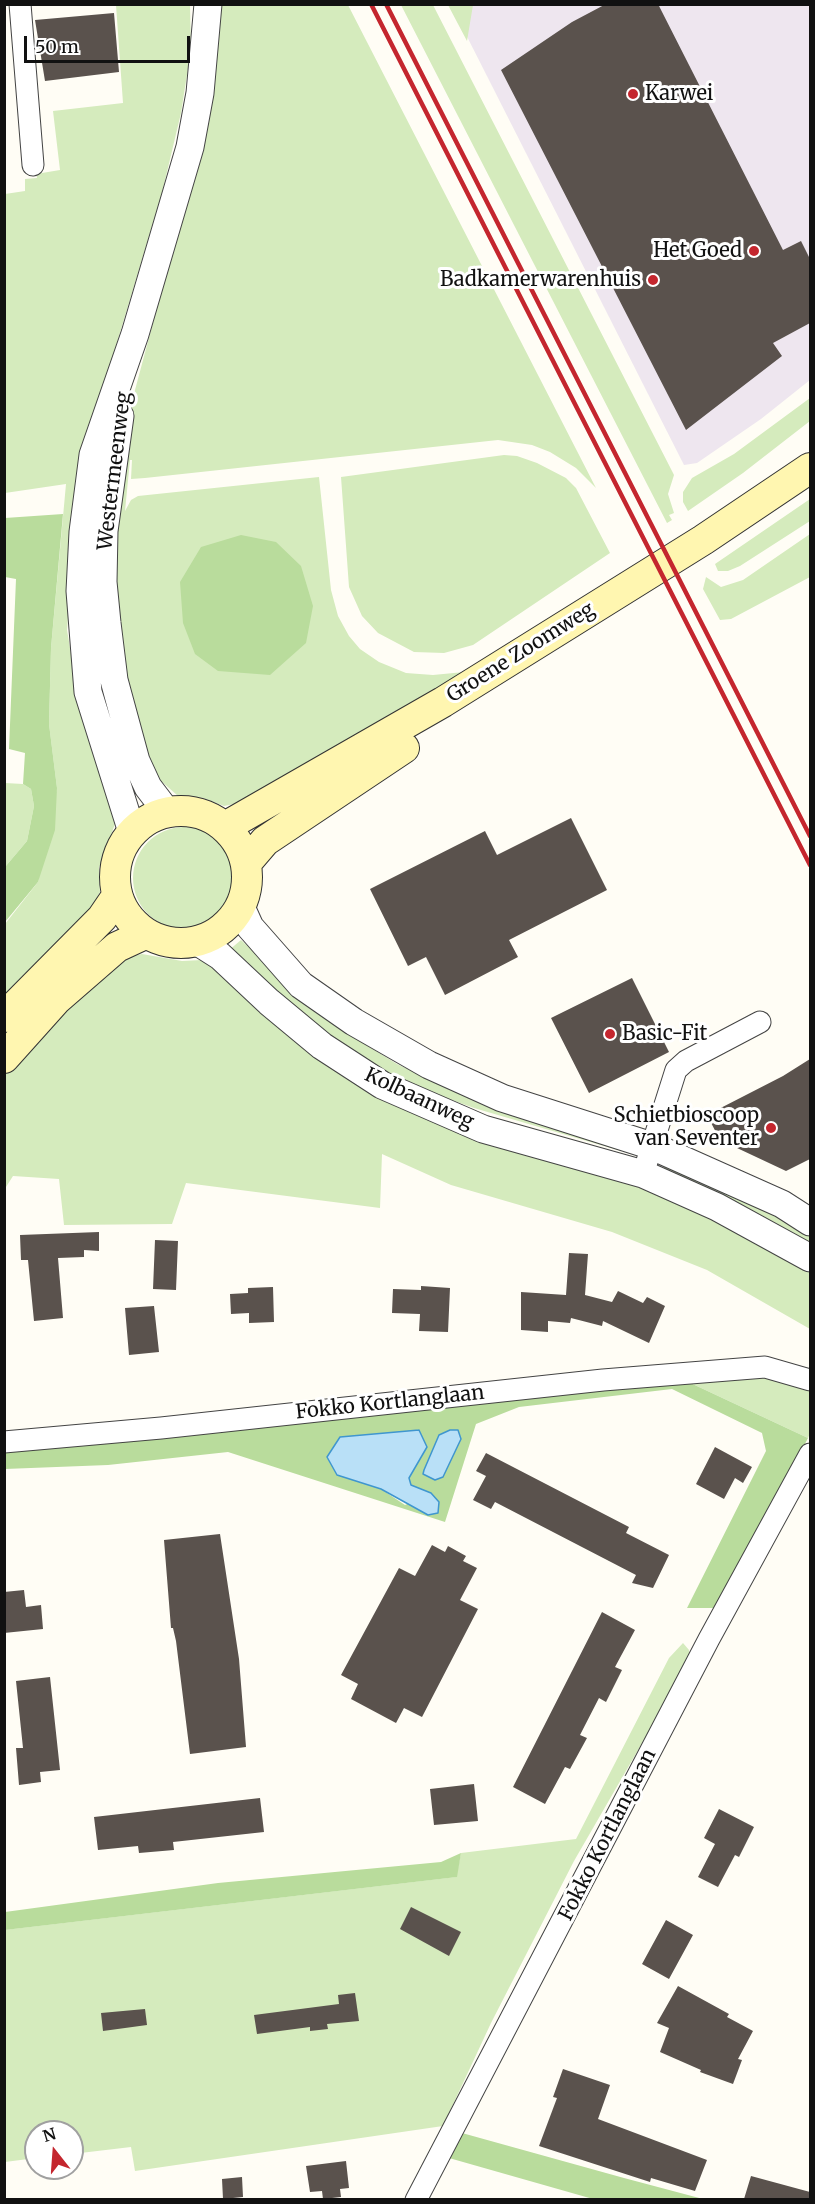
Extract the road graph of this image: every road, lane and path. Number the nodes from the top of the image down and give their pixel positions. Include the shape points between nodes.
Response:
1 (20, 4) edge
2 (208, 4) edge
3 (33, 165) dead end
4 (135, 334) junction
5 (810, 468) edge
6 (810, 487) edge
7 (167, 812) junction
8 (225, 827) junction
9 (132, 832) junction
10 (247, 862) junction
11 (117, 896) junction
12 (241, 907) junction
13 (145, 934) junction
14 (198, 942) junction
15 (4, 1017) edge
16 (760, 1022) dead end
17 (4, 1058) edge
18 (652, 1146) junction
19 (643, 1174) junction
20 (810, 1222) edge
21 (810, 1258) edge
22 (810, 1380) edge
23 (4, 1442) edge
24 (807, 1468) edge
25 (416, 2199) edge

1 - 3 street
2 - 4 street, Westermeenweg via 200,93 190,147
4 - 7 street, Westermeenweg via 114,447 104,531 103,582 114,680 123,718 140,770
4 - 9 street, Westermeenweg via 93,455 80,591 88,692
5 - 8 main road, Groene Zoomweg via 703,540 443,702
6 - 10 main road, Groene Zoomweg via 452,716 265,841
7 - 8 main road via 205,814
7 - 9 main road
8 - 10 main road via 237,840
9 - 11 main road via 119,851 114,873
10 - 12 main road via 248,885
11 - 13 main road via 128,918
11 - 15 main road via 102,918
12 - 14 main road via 230,923
12 - 18 street, Kolbaanweg via 250,927 301,985 354,1022 429,1065 502,1098
13 - 14 main road via 180,944
13 - 17 main road via 117,947 56,1000
14 - 19 street, Kolbaanweg via 220,956 322,1046 382,1085 483,1129
16 - 18 street via 676,1070
18 - 19 street
18 - 20 street, Kolbaanweg via 782,1204
19 - 21 street, Kolbaanweg via 717,1207
22 - 23 street, Fokko Kortlanglaan via 765,1367 742,1368
24 - 25 street, Fokko Kortlanglaan via 709,1639

